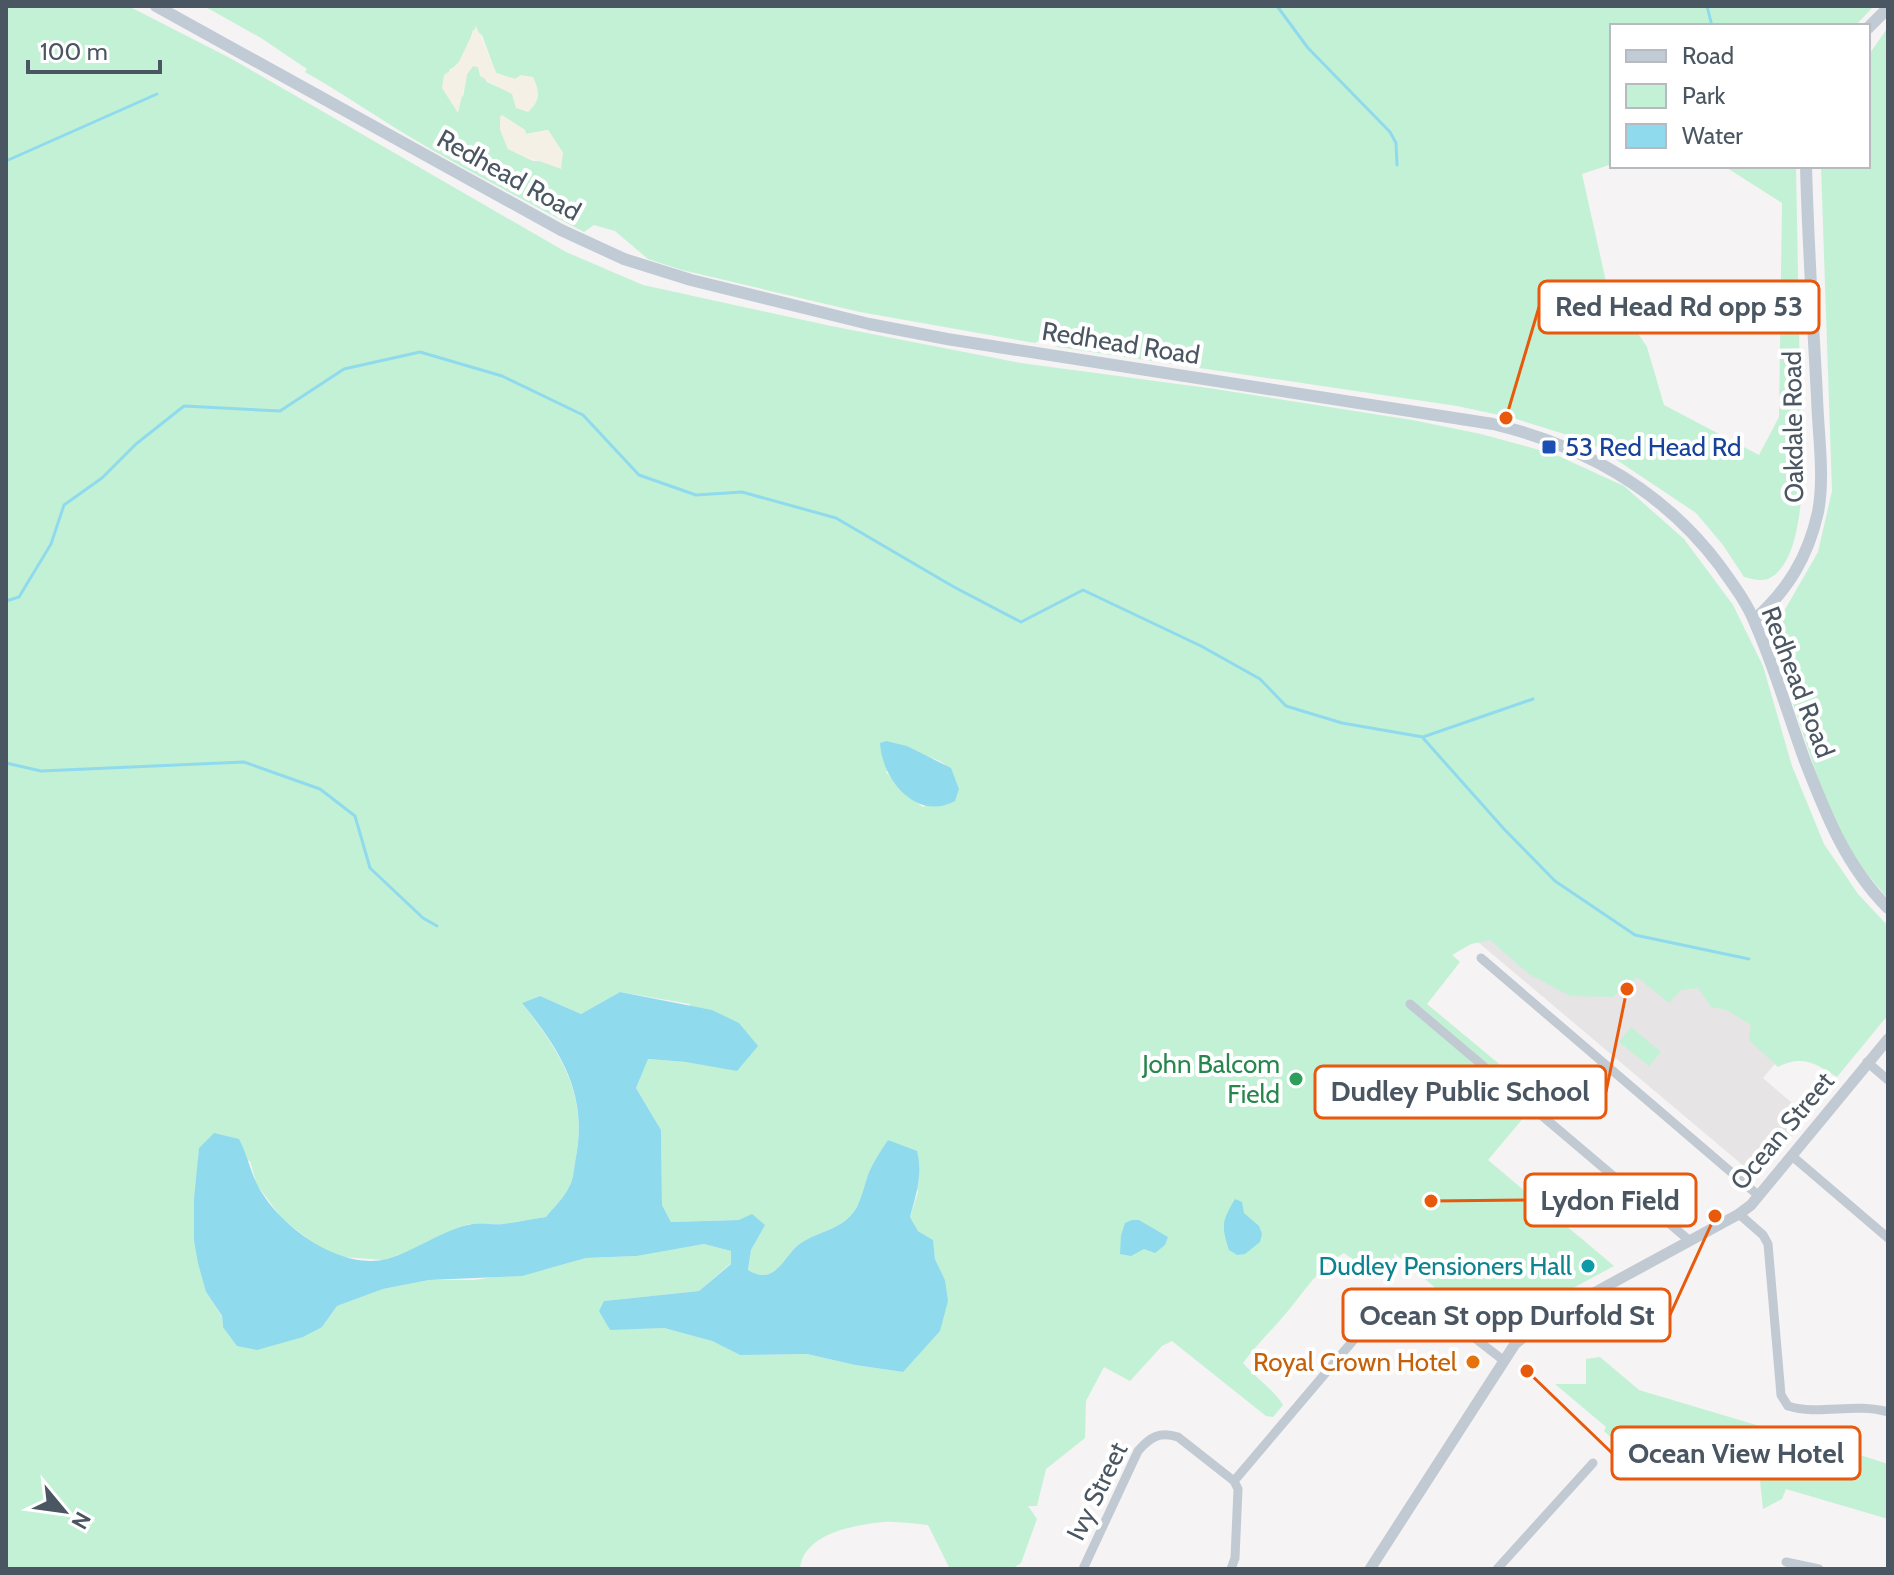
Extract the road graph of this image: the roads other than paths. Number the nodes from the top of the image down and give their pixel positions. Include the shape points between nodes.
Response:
1 (156, 6) edge
2 (1888, 8) edge
3 (1870, 26) edge
4 (1806, 168) edge
5 (1754, 620) junction
6 (1888, 908) edge
7 (1481, 958) dead end
8 (1410, 1004) dead end
9 (1888, 1039) edge
10 (1867, 1062) junction
11 (1888, 1080) edge
12 (1792, 1156) junction
13 (1759, 1196) junction
14 (1739, 1214) junction
15 (1888, 1238) edge
16 (1690, 1241) junction
17 (1503, 1360) junction
18 (1888, 1412) edge
19 (1593, 1463) dead end
20 (1234, 1481) junction
21 (1786, 1562) dead end
22 (1083, 1569) edge
23 (1231, 1569) edge
24 (1370, 1569) edge
25 (1497, 1569) edge
26 (1819, 1569) edge

1 - 5 main road, Redhead Road via 561,230 651,269 947,339 1445,414 1556,442 1613,469 1673,513 1705,545
2 - 3 main road
4 - 5 main road, Oakdale Road via 1819,509 1795,574
5 - 6 main road, Redhead Road via 1829,822 1856,870
7 - 13 street
8 - 16 street
9 - 10 street, Ocean Street
10 - 11 street
10 - 12 street, Ocean Street
12 - 13 street, Ocean Street
12 - 15 street
13 - 14 street, Ocean Street
14 - 16 street, Ocean Street
14 - 18 street via 1768,1244 1781,1395 1788,1406 1856,1406
16 - 17 street, Ocean Street via 1546,1319
17 - 20 street via 1418,1294 1399,1295 1385,1303
17 - 24 street, Ocean Street
19 - 25 street
20 - 22 street, Ivy Street via 1178,1437 1148,1439
20 - 23 street via 1238,1489
21 - 26 street

